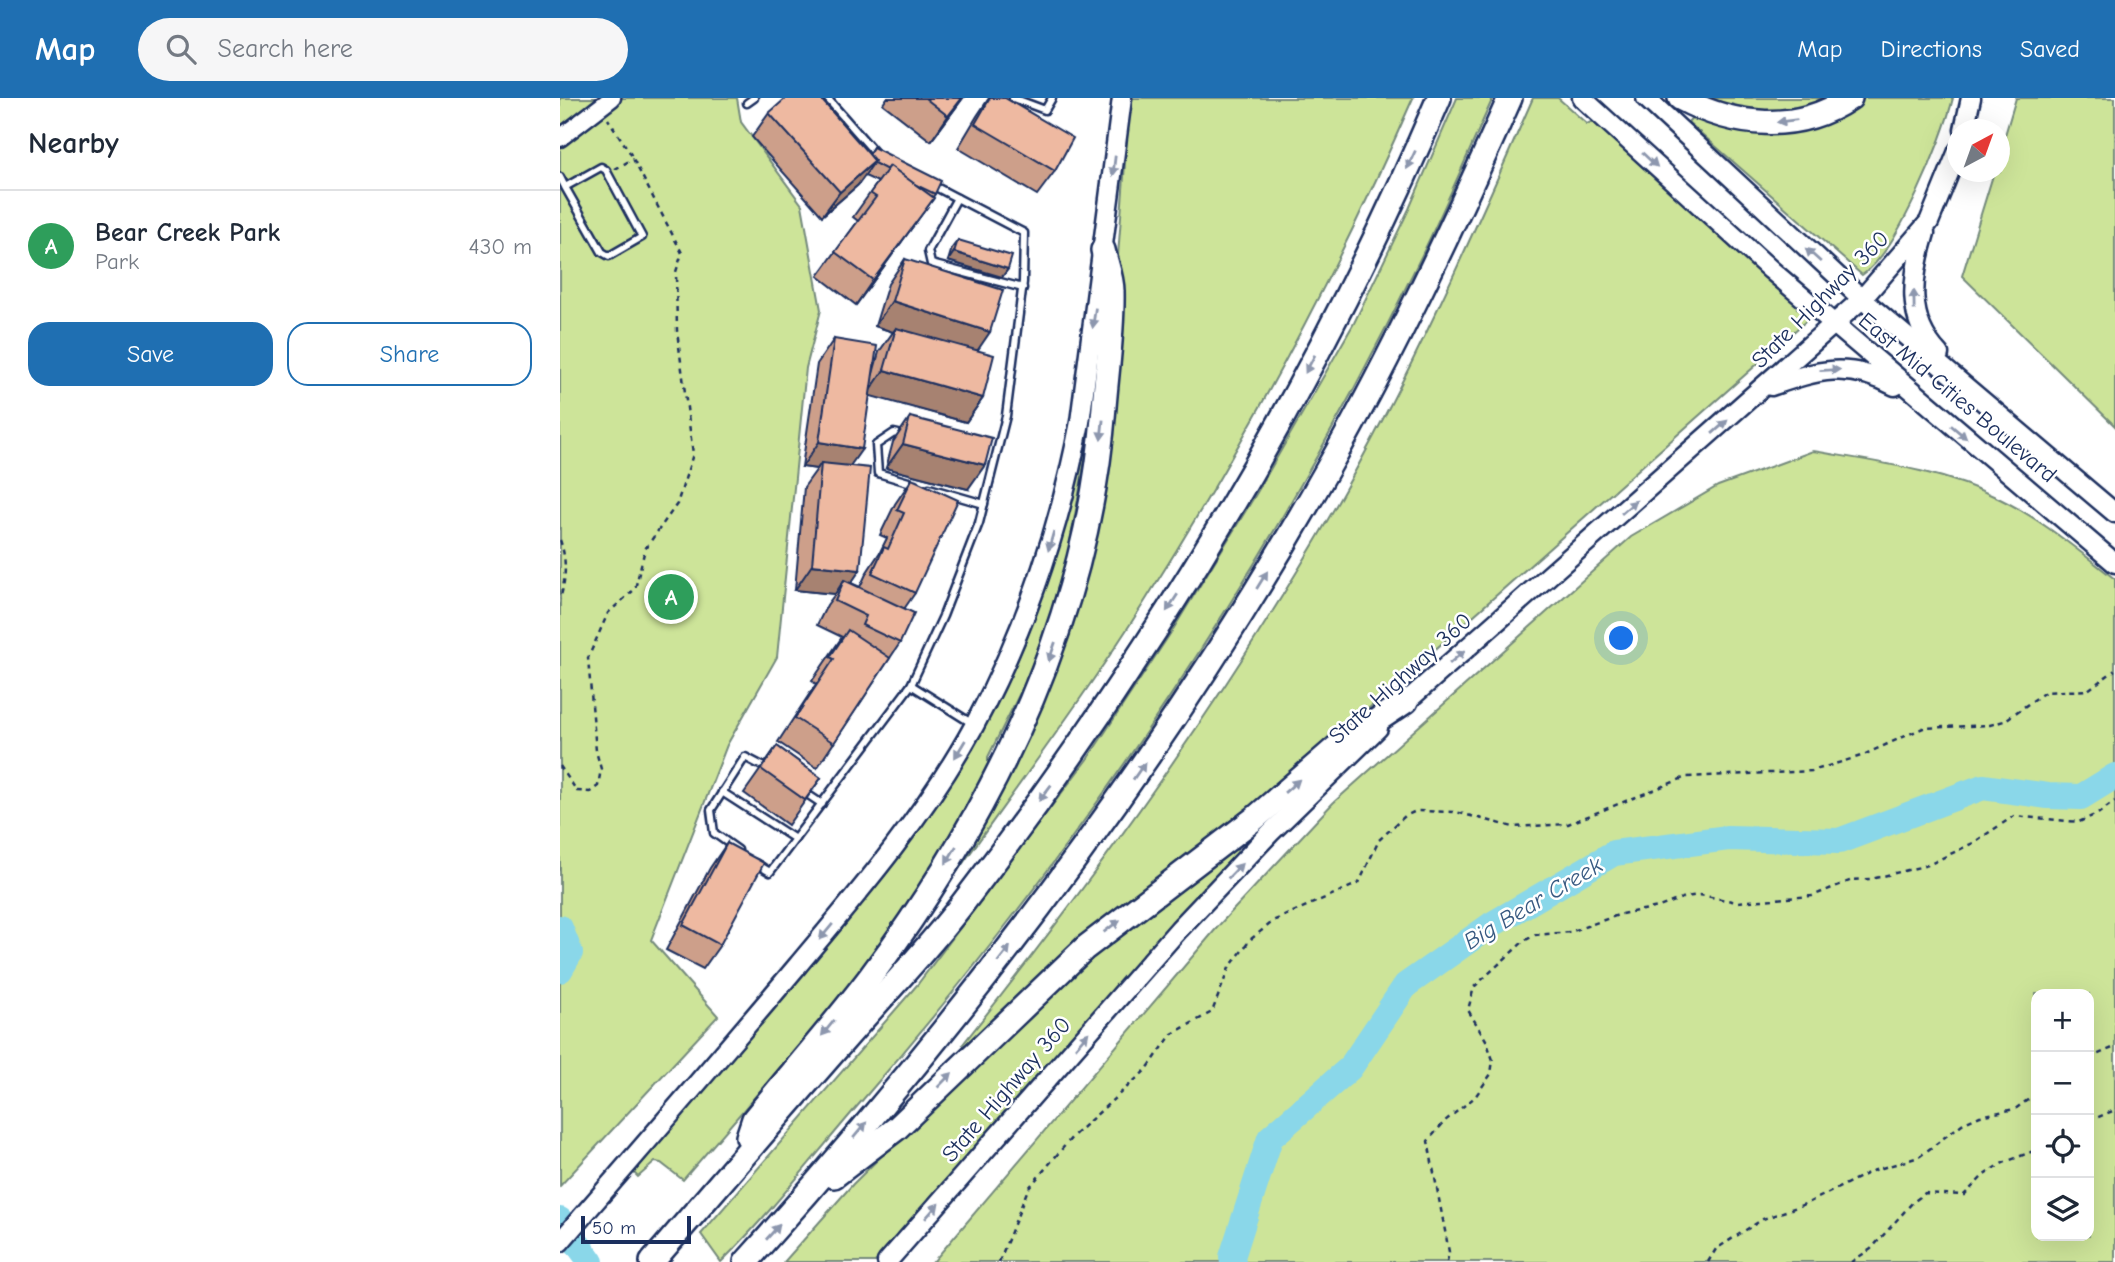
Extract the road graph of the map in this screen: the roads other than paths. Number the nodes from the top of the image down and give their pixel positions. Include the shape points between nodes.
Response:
1 (612, 98) edge
2 (827, 98) edge
3 (1013, 98) edge
4 (1052, 98) edge
5 (1122, 98) edge
6 (1439, 98) edge
7 (1510, 98) edge
8 (1583, 98) edge
9 (1646, 98) edge
10 (1680, 98) edge
11 (1850, 98) edge
12 (1971, 98) edge
13 (1966, 119) edge
14 (560, 138) edge
15 (889, 162) edge
16 (560, 177) edge
17 (1947, 178) edge
18 (923, 180) edge
19 (565, 187) junction
20 (957, 198) junction
21 (1929, 222) junction
22 (1103, 250) junction
23 (1023, 288) junction
24 (1862, 299) junction
25 (1833, 323) junction
26 (1765, 388) junction
27 (1921, 400) junction
28 (1995, 411) junction
29 (907, 436) edge
30 (983, 454) edge
31 (996, 457) junction
32 (984, 505) junction
33 (2115, 513) edge
34 (2115, 563) edge
35 (911, 685) junction
36 (1406, 701) junction
37 (974, 725) junction
38 (781, 777) edge
39 (801, 790) edge
40 (722, 792) junction
41 (822, 804) junction
42 (795, 839) junction
43 (740, 1160) junction
44 (801, 1202) junction
45 (560, 1242) edge
46 (652, 1262) edge
47 (746, 1262) edge
48 (887, 1262) edge

1 - 14 street
2 - 15 lane via 877,156
3 - 4 lane via 1045,110
5 -> 22 main road
6 -> 43 highway via 1342,305 1285,411 1125,676 1058,776 961,906
44 -> 7 highway via 1031,920 1158,744 1217,653 1377,378
8 -> 25 main road, East Mid Cities Boulevard
24 -> 9 main road, East Mid Cities Boulevard
11 -> 10 highway via 1816,115 1759,123 1730,119
12 - 13 main road
16 - 19 lane
17 - 21 main road, State Highway 360
18 - 20 lane
19 - 19 lane via 601,167 644,234 609,256 602,252
20 - 23 lane via 1024,233
20 - 23 lane via 928,251 930,264
21 - 24 main road, State Highway 360
28 -> 21 main road via 1932,346 1918,325 1914,269
22 -> 37 main road via 1070,474 1026,611
22 -> 43 highway via 1112,289 1102,435 1088,523 1051,658 1018,736 937,877 871,975 754,1119
23 - 31 lane
24 - 25 main road, State Highway 360
24 - 28 main road, East Mid Cities Boulevard
25 - 26 main road, State Highway 360
25 - 27 main road, East Mid Cities Boulevard
26 -> 27 main road via 1812,372 1854,370 1875,375
36 -> 26 main road, State Highway 360
27 -> 34 main road, East Mid Cities Boulevard
28 - 33 main road, East Mid Cities Boulevard
29 - 32 lane via 894,433 876,445 878,473
30 - 31 lane
31 - 32 lane
32 - 35 lane via 943,616
35 - 37 lane
35 - 41 lane
44 -> 36 highway via 897,1128 1084,948 1254,819 1337,747
48 -> 36 main road, State Highway 360 via 1179,929
37 -> 45 main road via 900,839 837,918
38 - 40 lane via 745,757
39 - 41 lane
40 - 42 lane
40 - 42 lane via 711,810 714,833 766,871 770,872
41 - 42 lane
43 - 46 highway
47 -> 44 highway

